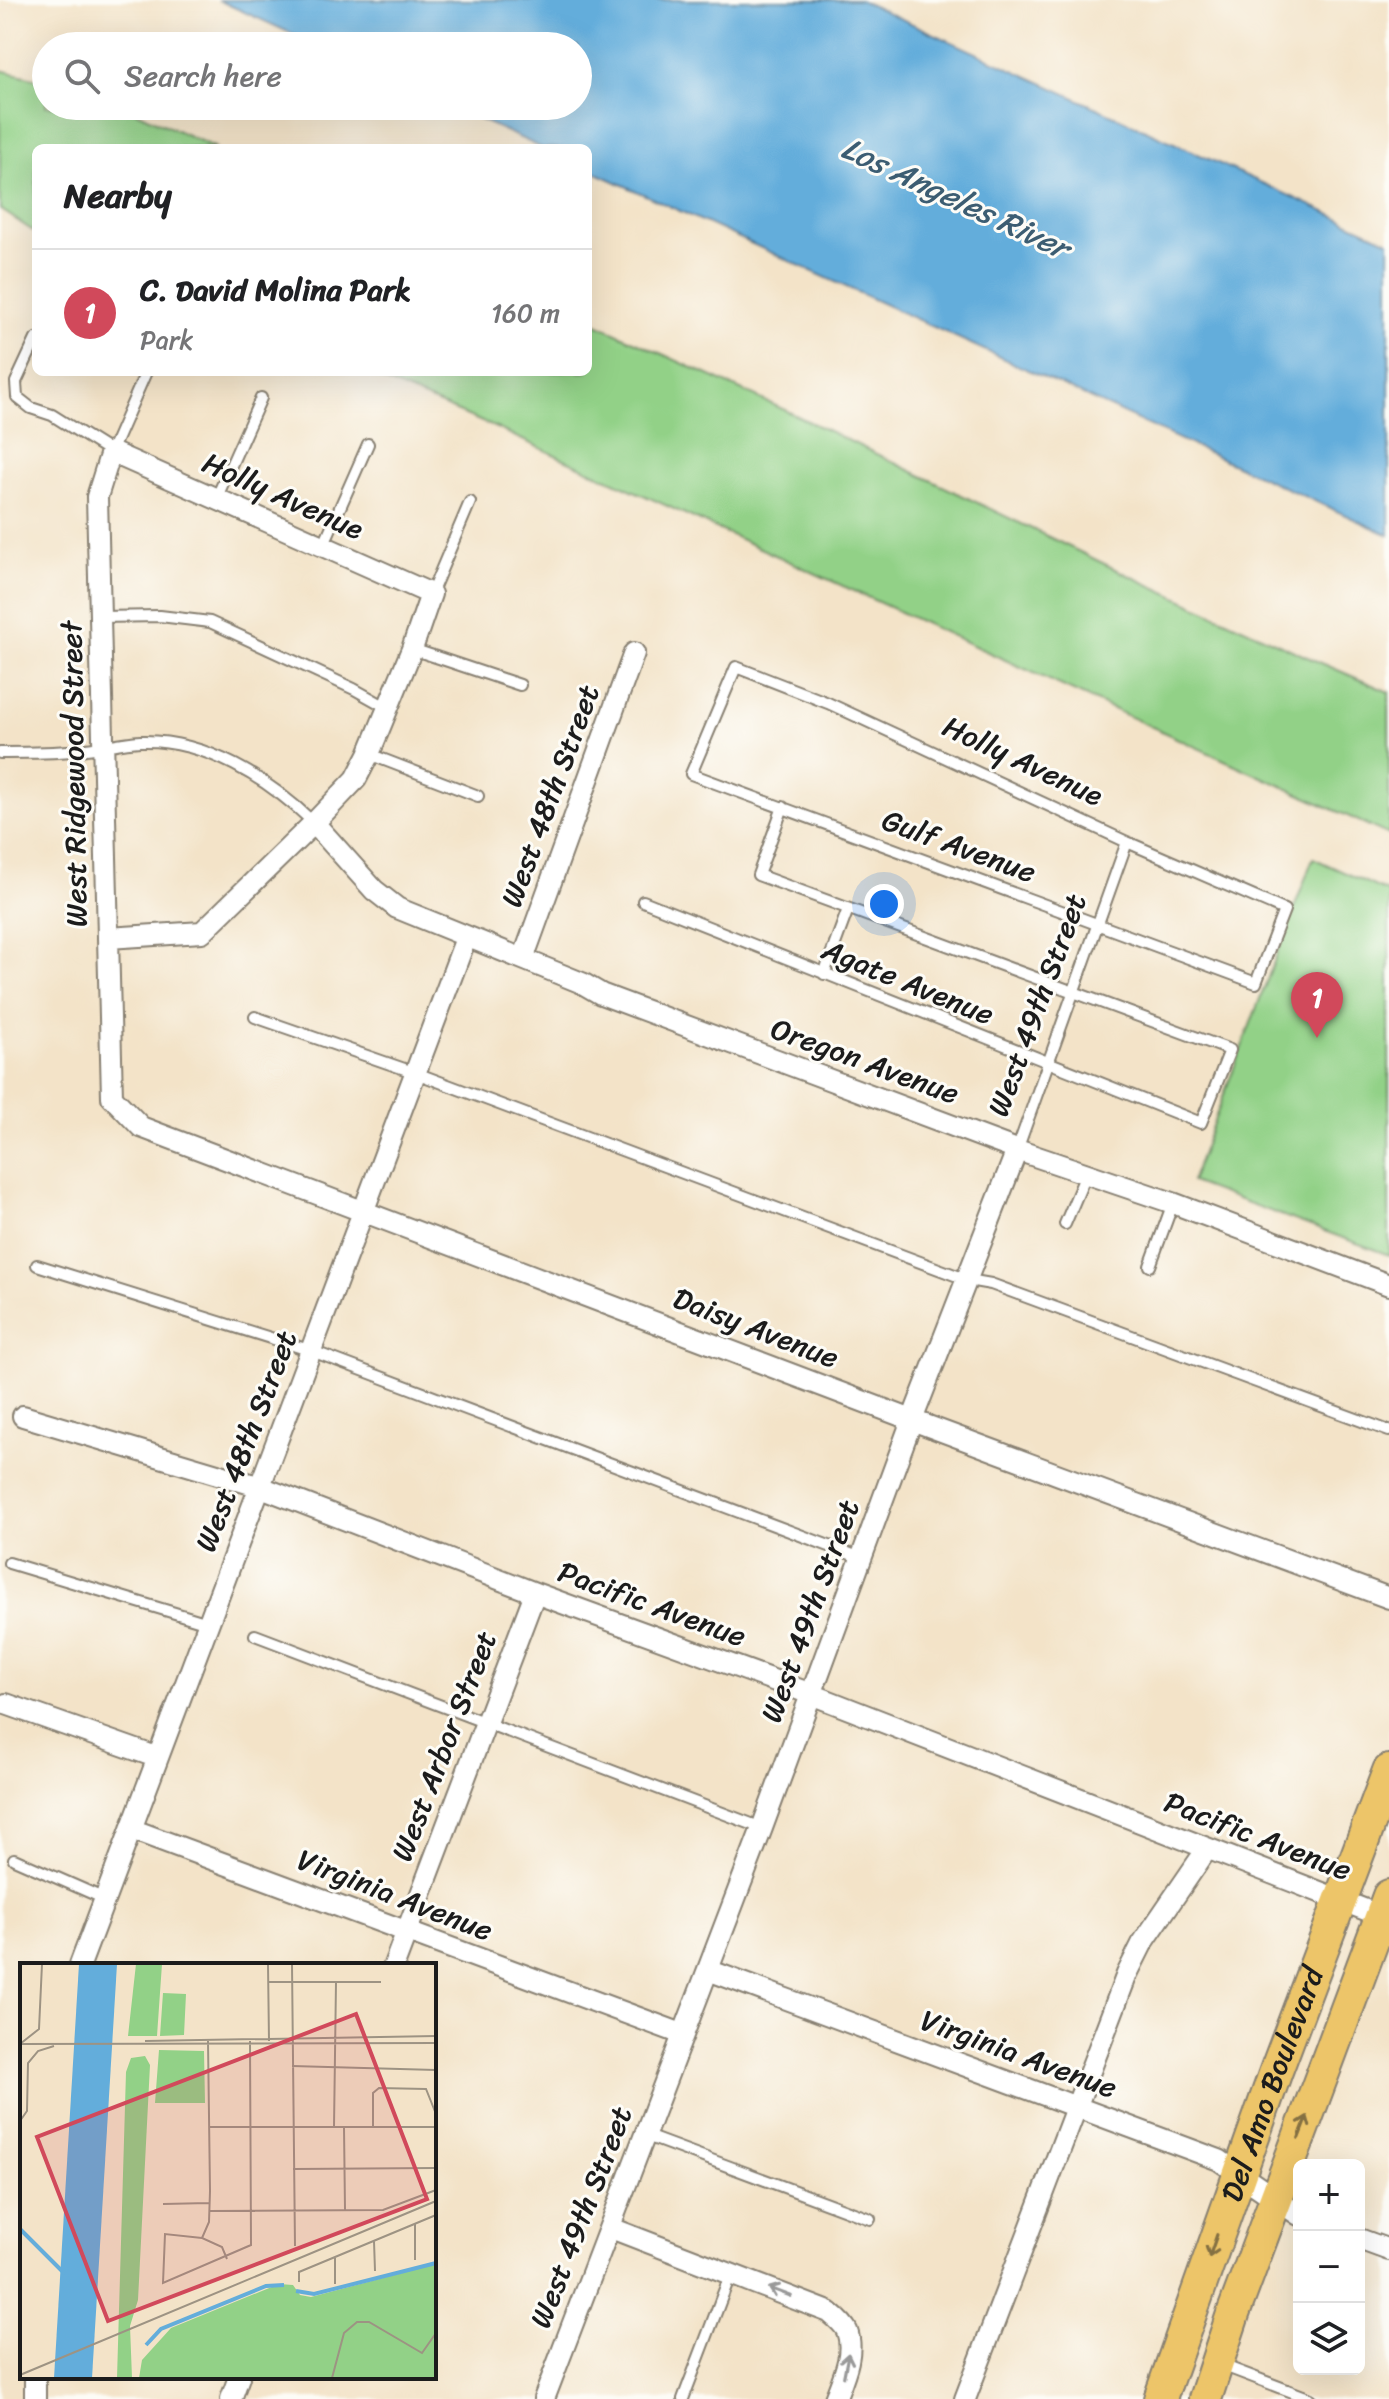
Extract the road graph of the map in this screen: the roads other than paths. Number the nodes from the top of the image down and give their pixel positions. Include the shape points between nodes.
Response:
1 (32, 348) edge
2 (144, 376) edge
3 (261, 398) dead end
4 (368, 444) dead end
5 (111, 452) junction
6 (216, 499) junction
7 (470, 502) dead end
8 (323, 546) junction
9 (431, 594) junction
10 (100, 617) junction
11 (412, 649) junction
12 (634, 653) dead end
13 (736, 667) joint
14 (520, 685) dead end
15 (388, 708) junction
16 (103, 746) junction
17 (0, 753) edge
18 (369, 754) junction
19 (478, 796) dead end
20 (783, 807) junction
21 (314, 823) junction
22 (1127, 842) junction
23 (643, 901) dead end
24 (848, 909) junction
25 (1098, 922) junction
26 (108, 938) junction
27 (466, 938) junction
28 (523, 959) junction
29 (824, 974) junction
30 (1256, 983) joint
31 (1075, 994) junction
32 (255, 1017) dead end
33 (1048, 1063) junction
34 (416, 1073) junction
35 (112, 1097) joint
36 (1017, 1150) junction
37 (1087, 1172) junction
38 (1173, 1203) junction
39 (365, 1212) junction
40 (1065, 1224) dead end
41 (37, 1265) dead end
42 (1150, 1266) dead end
43 (968, 1280) junction
44 (1389, 1285) edge
45 (312, 1351) junction
46 (23, 1416) dead end
47 (912, 1420) junction
48 (1389, 1431) edge
49 (261, 1487) junction
50 (861, 1558) junction
51 (9, 1563) dead end
52 (535, 1593) junction
53 (1389, 1598) edge
54 (208, 1623) junction
55 (255, 1635) dead end
56 (811, 1694) junction
57 (6, 1704) dead end
58 (486, 1722) junction
59 (156, 1757) junction
60 (1389, 1771) edge
61 (762, 1828) junction
62 (131, 1829) junction
63 (1207, 1849) junction
64 (14, 1859) dead end
65 (105, 1899) junction
66 (1339, 1900) junction
67 (1386, 1910) edge
68 (406, 1932) junction
69 (81, 1963) edge
70 (395, 1963) edge
71 (708, 1970) junction
72 (682, 2034) junction
73 (1076, 2108) junction
74 (644, 2135) junction
75 (1239, 2173) junction
76 (1287, 2207) edge
77 (870, 2219) dead end
78 (611, 2228) junction
79 (1365, 2241) edge
80 (1389, 2250) edge
81 (731, 2273) junction
82 (1217, 2364) junction
83 (238, 2379) edge
84 (231, 2399) edge
85 (544, 2399) edge
86 (683, 2399) edge
87 (835, 2399) edge
88 (965, 2399) edge
89 (1160, 2399) edge
90 (1205, 2399) edge
91 (1311, 2399) edge

1 - 5 lane via 16,382 17,397
2 - 5 lane
3 - 6 lane
4 - 8 lane
5 - 6 street, Holly Avenue
5 - 10 street, West Ridgewood Street via 97,497
6 - 8 street, Holly Avenue
7 - 9 lane
8 - 9 street, Holly Avenue
9 - 11 street
10 - 15 lane via 210,622
10 - 16 street, West Ridgewood Street
11 - 14 lane
11 - 15 street
12 - 28 street, West 48th Street
13 - 20 lane, Gulf Avenue via 691,774
13 - 22 lane, Holly Avenue via 828,703
15 - 18 street
16 - 17 lane
16 - 21 lane via 142,741 181,745 221,759 262,779
16 - 26 street, West Ridgewood Street
18 - 19 lane
18 - 21 street via 356,779
20 - 24 lane via 758,875
20 - 25 lane, Gulf Avenue
21 - 26 street via 202,932
21 - 27 street, Oregon Avenue via 397,908
22 - 25 lane, West 49th Street
22 - 30 lane, Holly Avenue via 1284,910
23 - 29 lane, Agate Avenue
24 - 29 lane
24 - 31 lane
25 - 30 lane, Gulf Avenue
25 - 31 lane, West 49th Street
26 - 35 street, West Ridgewood Street
27 - 28 street, Oregon Avenue
27 - 34 street, West 48th Street
28 - 36 street, Oregon Avenue via 601,994
29 - 33 lane, Agate Avenue
31 - 33 lane, West 49th Street
31 - 33 lane, Agate Avenue via 1230,1050 1201,1123
32 - 34 lane
33 - 36 lane, West 49th Street
34 - 39 street, West 48th Street
34 - 43 lane
35 - 39 street, Daisy Avenue via 141,1127
36 - 37 street, Oregon Avenue
36 - 43 street, West 49th Street
37 - 38 street, Oregon Avenue
37 - 40 lane
38 - 42 lane
38 - 44 street, Oregon Avenue
39 - 45 street, West 48th Street
39 - 47 street, Daisy Avenue
41 - 45 lane
43 - 47 street, West 49th Street
43 - 48 lane
45 - 49 street, West 48th Street
45 - 50 lane
46 - 49 street, Pacific Avenue
47 - 50 street, West 49th Street
47 - 53 street, Daisy Avenue
49 - 52 street, Pacific Avenue
49 - 54 street, West 48th Street
50 - 56 street, West 49th Street
51 - 54 lane
52 - 56 street, Pacific Avenue
52 - 58 street, West Arbor Street
54 - 59 street, West 48th Street
55 - 58 lane
56 - 61 street, West 49th Street
56 - 63 street, Pacific Avenue
57 - 59 street
58 - 61 lane
58 - 68 street, West Arbor Street
59 - 62 street, West 48th Street
60 - 66 main road, Del Amo Boulevard
61 - 71 street, West 49th Street
62 - 65 street, West 48th Street
62 - 68 street, Virginia Avenue
63 - 66 street, Pacific Avenue
63 - 73 street via 1142,1944
64 - 65 lane
65 - 69 street, West 48th Street
66 - 67 street, Pacific Avenue
66 - 75 main road, Del Amo Boulevard
76 -> 67 main road, Del Amo Boulevard
68 - 70 street, West Arbor Street
68 - 72 street, Virginia Avenue
71 - 72 street, West 49th Street
71 - 73 street, Virginia Avenue
72 - 74 street, West 49th Street
73 - 75 street, Virginia Avenue via 1219,2160
73 - 88 street
74 - 77 lane
74 - 78 street, West 49th Street
75 - 76 street, Virginia Avenue
75 -> 89 main road, Del Amo Boulevard
76 - 82 main road, Del Amo Boulevard
78 - 81 street
78 - 85 street, West 49th Street
79 - 80 street
81 - 86 lane
87 -> 81 street via 848,2367 846,2330 829,2312
82 - 90 main road, Del Amo Boulevard
82 - 91 lane
83 - 84 street

